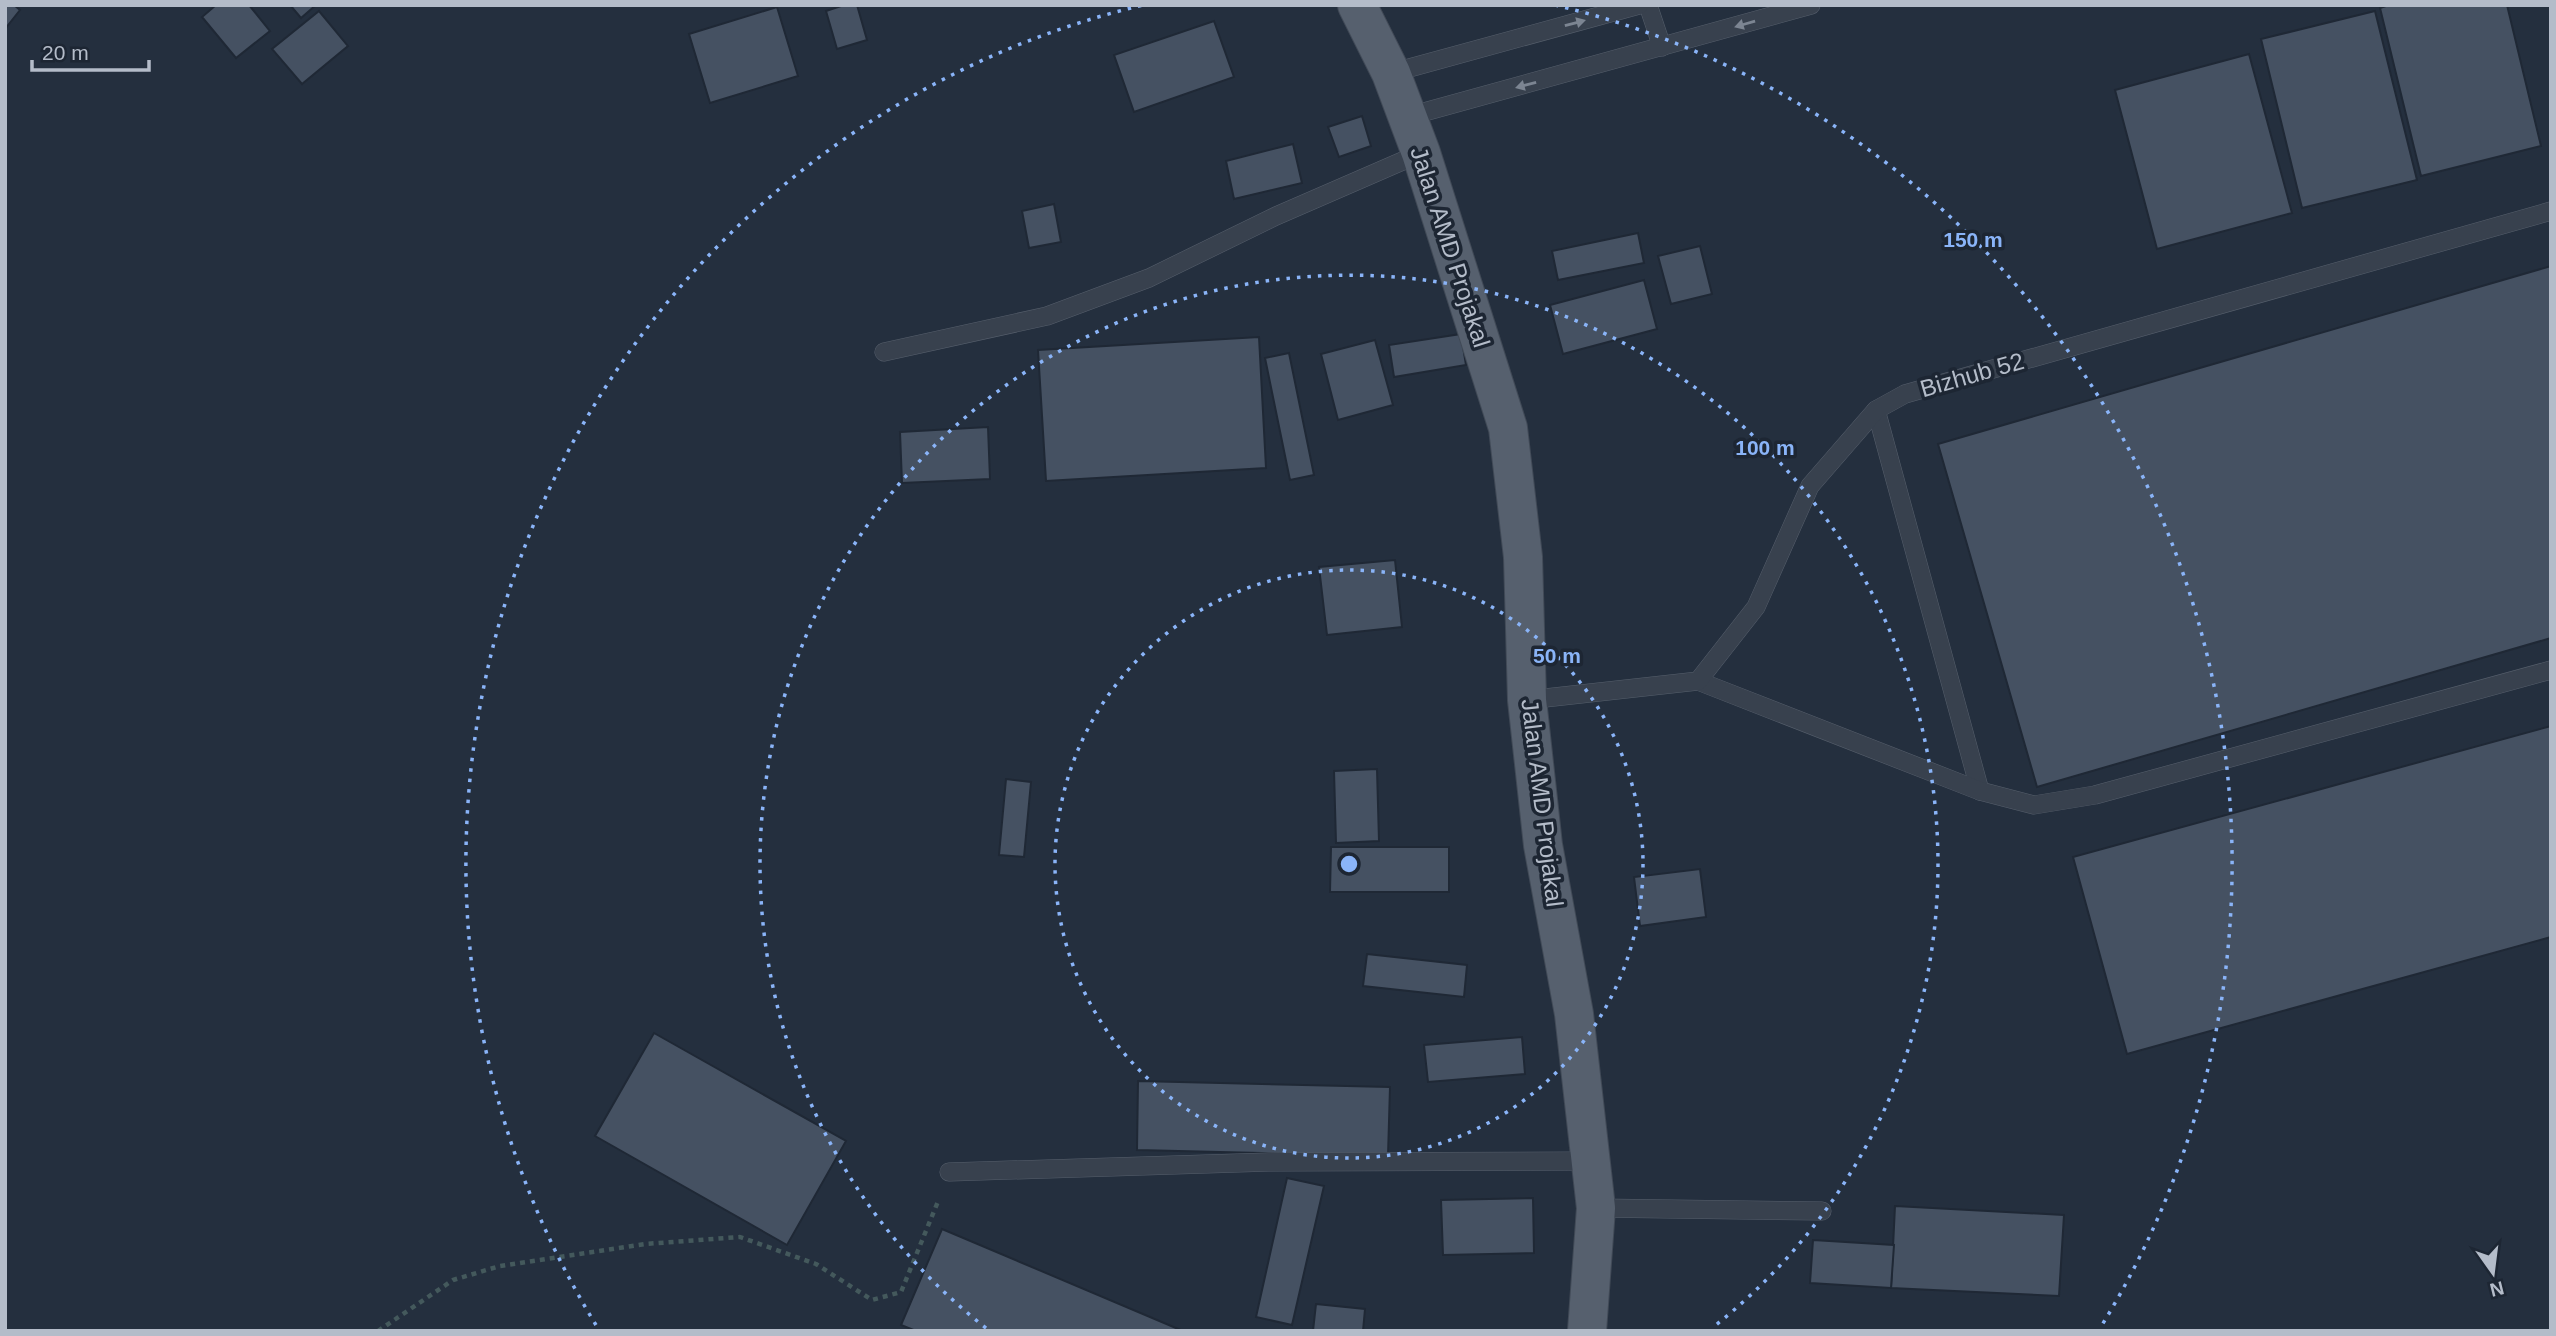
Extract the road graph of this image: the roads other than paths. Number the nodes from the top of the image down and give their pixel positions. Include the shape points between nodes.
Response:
1 (1357, 5) edge
2 (1639, 5) edge
3 (1648, 5) edge
4 (1811, 5) edge
5 (1662, 47) junction
6 (1391, 73) junction
7 (1406, 117) junction
8 (1421, 153) junction
9 (2551, 211) edge
10 (884, 352) dead end
11 (1877, 410) junction
12 (2551, 670) edge
13 (1698, 681) junction
14 (1527, 700) junction
15 (1980, 791) junction
16 (1590, 1161) junction
17 (949, 1172) road end
18 (1596, 1208) junction
19 (1822, 1211) dead end
20 (1587, 1331) edge

1 - 6 main road, Jalan AMD Projakal
6 -> 2 lane
3 - 5 lane
4 -> 5 lane
5 -> 7 lane
6 - 7 main road, Jalan AMD Projakal
7 - 8 main road, Jalan AMD Projakal
8 - 10 lane via 1149,278 1047,316
8 - 14 main road, Jalan AMD Projakal via 1508,428 1523,557
9 - 11 lane, Bizhub 52 via 1905,394
11 - 13 lane, Bizhub 52 via 1810,486 1756,607
11 - 15 lane
12 - 15 lane via 2095,795 2034,805
13 - 14 lane
13 - 15 lane
14 - 16 main road, Jalan AMD Projakal via 1544,845 1574,1014
16 - 17 lane via 1269,1162
16 - 18 main road, Jalan AMD Projakal
18 - 19 lane
18 - 20 main road, Jalan AMD Projakal

